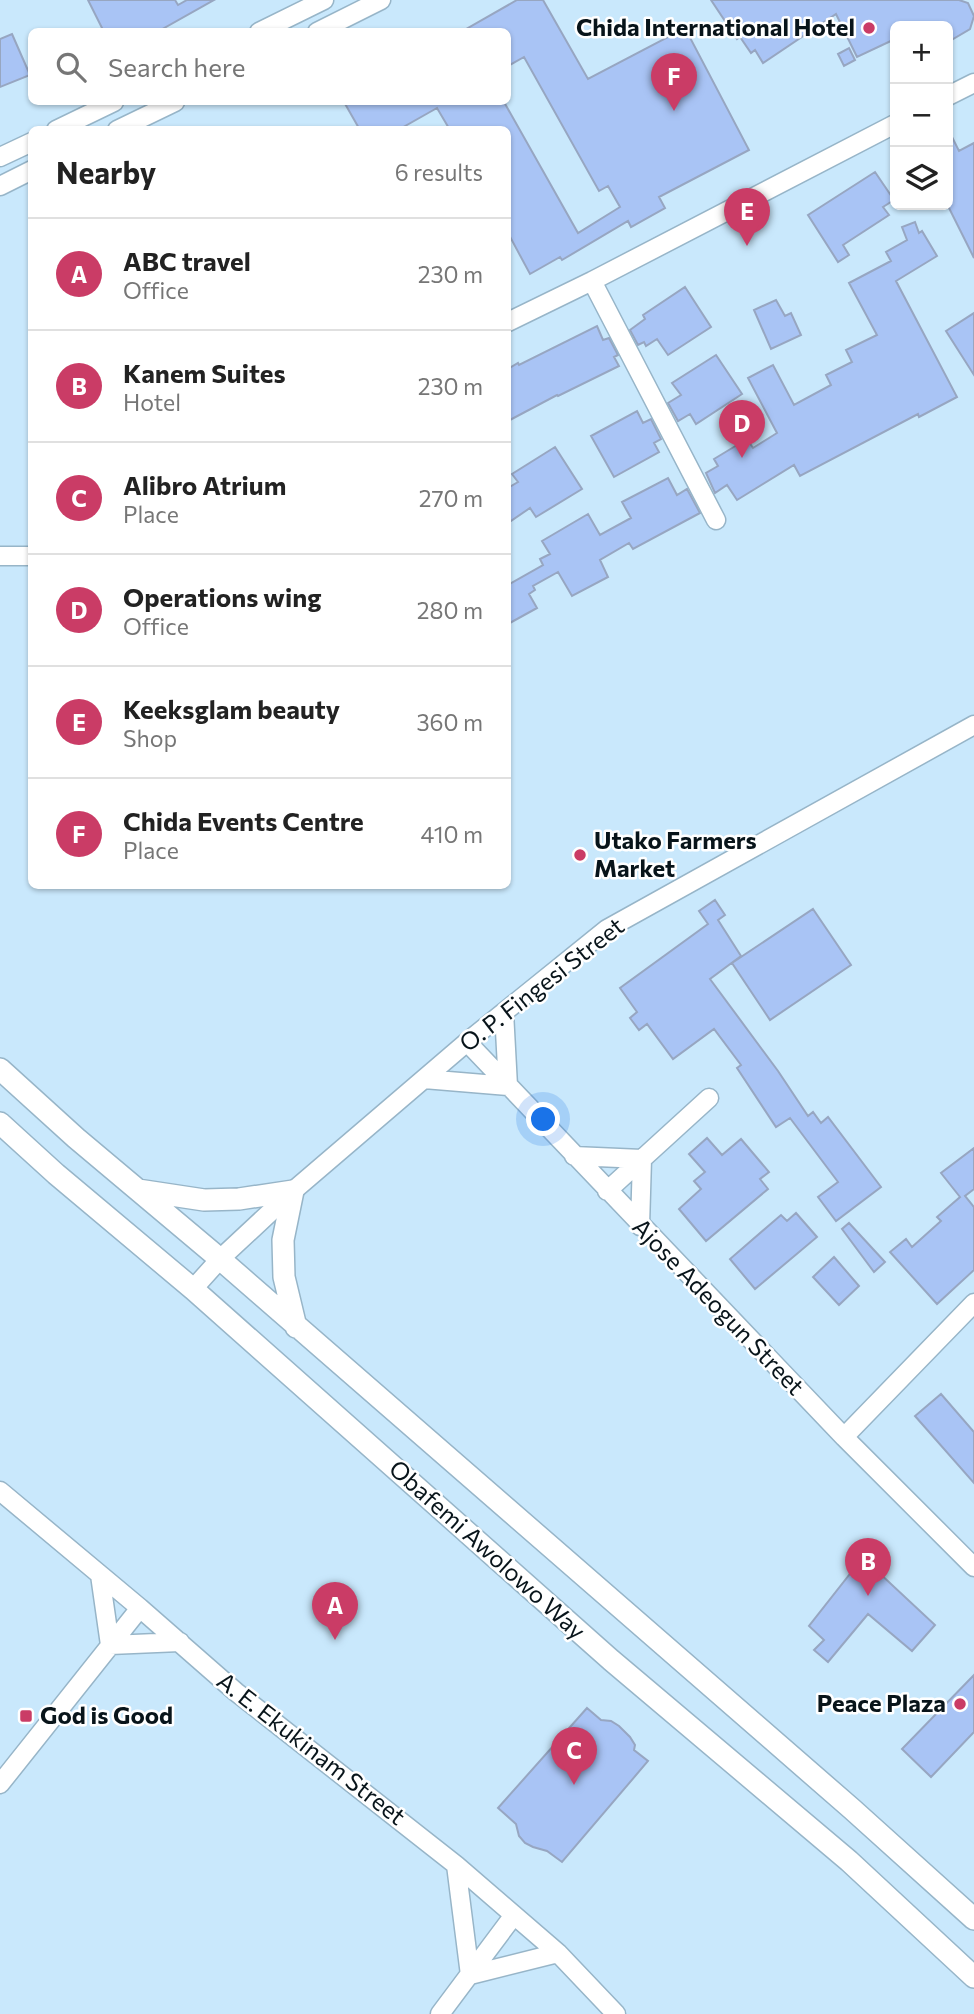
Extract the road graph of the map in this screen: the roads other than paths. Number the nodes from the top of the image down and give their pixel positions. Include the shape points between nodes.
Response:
1 (324, 0) edge
2 (381, 0) edge
3 (267, 28) edge
4 (325, 28) edge
5 (974, 83) edge
6 (953, 94) edge
7 (108, 105) edge
8 (169, 105) edge
9 (65, 126) edge
10 (125, 126) edge
11 (890, 127) edge
12 (28, 144) edge
13 (0, 157) edge
14 (28, 172) edge
15 (0, 186) edge
16 (592, 281) junction
17 (511, 321) edge
18 (716, 520) dead end
19 (0, 556) edge
20 (28, 556) edge
21 (974, 724) edge
22 (504, 1012) junction
23 (467, 1042) junction
24 (0, 1069) edge
25 (424, 1079) junction
26 (508, 1086) junction
27 (709, 1098) dead end
28 (0, 1124) edge
29 (574, 1156) junction
30 (642, 1159) junction
31 (138, 1190) junction
32 (293, 1191) junction
33 (607, 1191) junction
34 (640, 1226) junction
35 (220, 1259) junction
36 (193, 1289) junction
37 (974, 1303) edge
38 (296, 1327) junction
39 (844, 1437) junction
40 (1, 1493) edge
41 (974, 1567) edge
42 (100, 1575) junction
43 (140, 1608) junction
44 (180, 1643) junction
45 (110, 1645) junction
46 (0, 1784) edge
47 (456, 1865) junction
48 (514, 1915) junction
49 (974, 1919) edge
50 (558, 1953) junction
51 (470, 1975) junction
52 (974, 1977) edge
53 (440, 2014) edge
54 (616, 2014) edge

1 - 3 street
2 - 4 street
5 - 6 street
7 - 9 street
8 - 10 street
11 - 16 street
12 - 13 street
14 - 15 street
16 - 17 street
16 - 18 street
19 - 20 street
21 - 22 street, O. P. Fingesi Street via 607,929
22 - 23 street, O. P. Fingesi Street
22 - 26 street
23 - 25 street, O. P. Fingesi Street
23 - 26 street, Ajose Adeogun Street
24 - 31 main road, Obafemi Awolowo Way
25 - 26 street
25 - 32 street, O. P. Fingesi Street
26 - 29 street, Ajose Adeogun Street
27 - 30 street
28 - 36 main road, Obafemi Awolowo Way
29 - 30 street
29 - 33 street, Ajose Adeogun Street
30 - 33 street
30 - 34 street
31 - 32 main road via 204,1200
31 - 35 main road, Obafemi Awolowo Way
32 - 35 street, O. P. Fingesi Street
32 - 38 main road via 283,1240 284,1278
33 - 34 street, Ajose Adeogun Street
34 - 39 street, Ajose Adeogun Street
35 - 36 street, O. P. Fingesi Street
35 - 38 main road, Obafemi Awolowo Way
36 - 52 main road, Obafemi Awolowo Way via 611,1660 849,1861
37 - 39 street
38 - 49 main road, Obafemi Awolowo Way
39 - 41 street, Ajose Adeogun Street
40 - 42 street, A. E. Ekukinam Street
42 - 43 street, A. E. Ekukinam Street
42 - 45 street
43 - 44 street, A. E. Ekukinam Street
43 - 45 street
44 - 45 street
44 - 47 street, A. E. Ekukinam Street
45 - 46 street
47 - 48 street, A. E. Ekukinam Street
47 - 51 street
48 - 50 street, A. E. Ekukinam Street
48 - 51 street
50 - 51 street
50 - 54 street, A. E. Ekukinam Street
51 - 53 street

